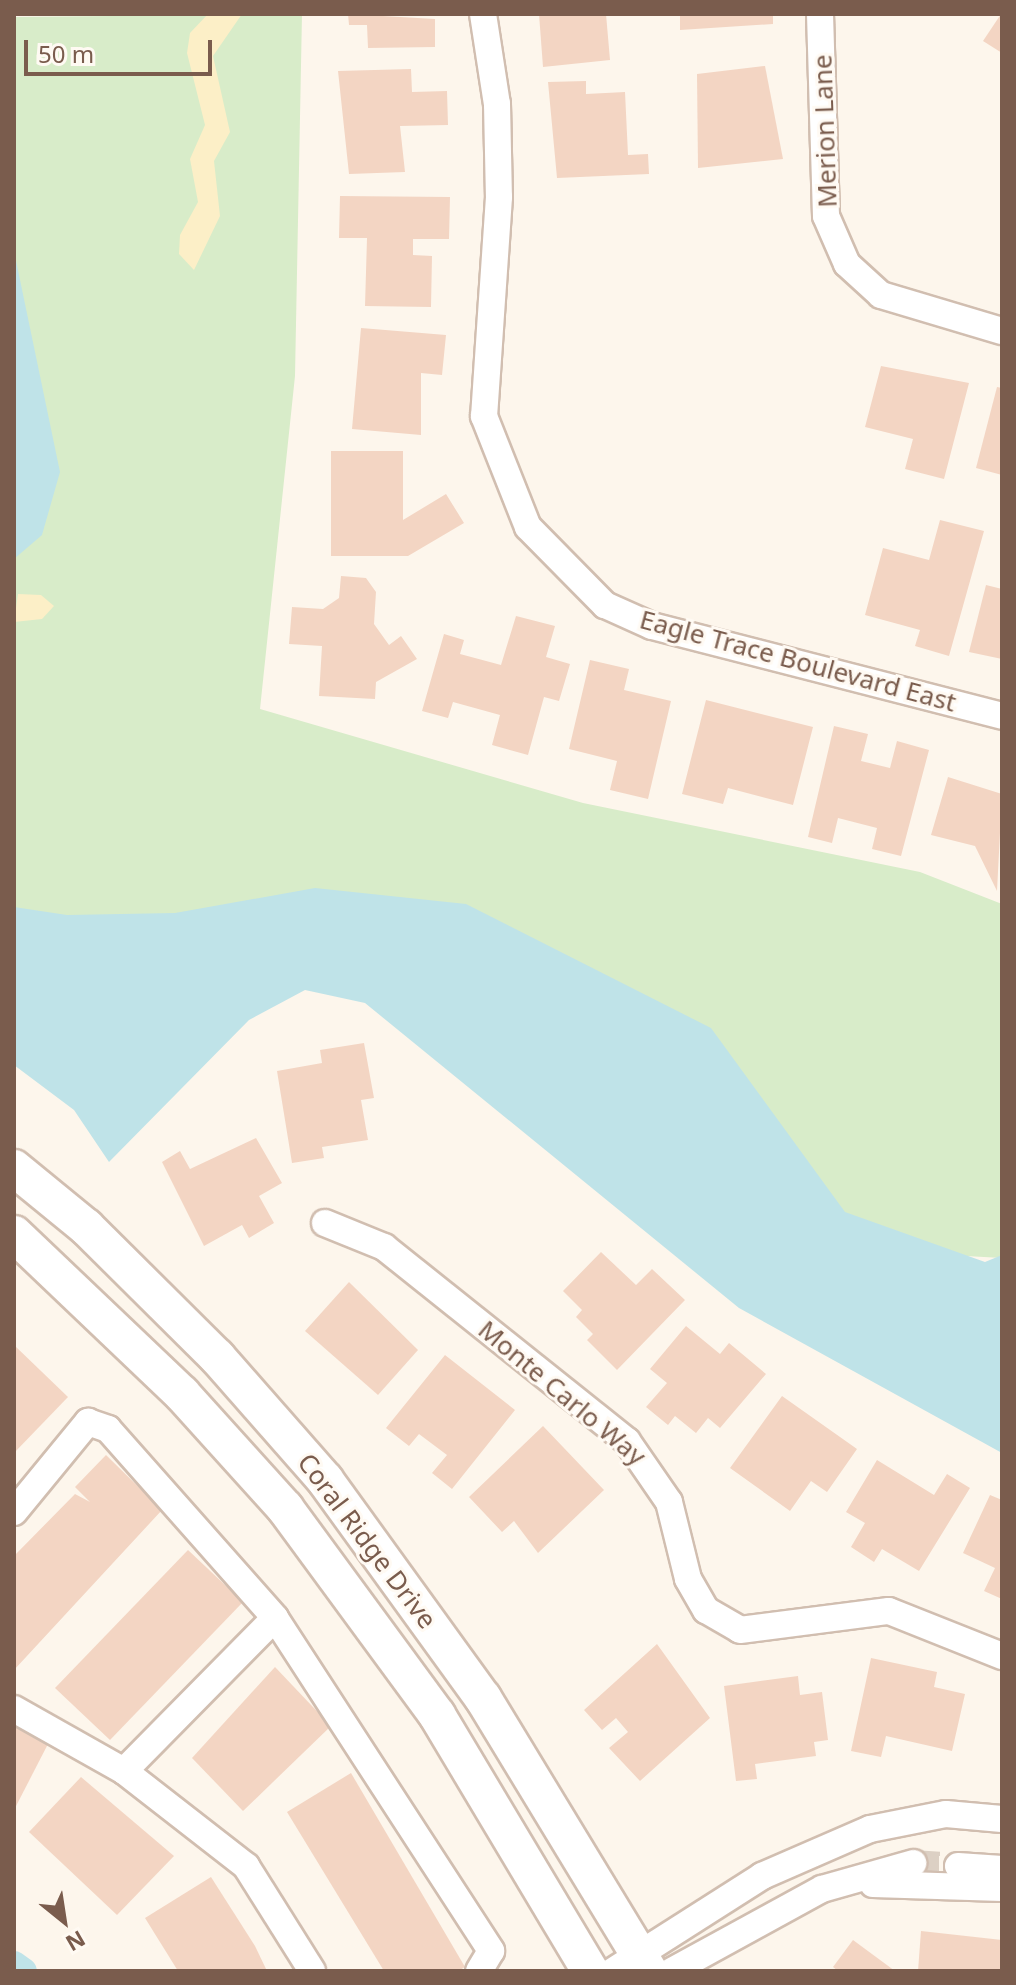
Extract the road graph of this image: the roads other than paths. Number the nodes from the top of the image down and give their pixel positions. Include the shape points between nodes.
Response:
1 (483, 14) edge
2 (820, 14) edge
3 (1002, 331) edge
4 (1002, 716) edge
5 (14, 1168) edge
6 (325, 1223) dead end
7 (14, 1234) edge
8 (14, 1512) edge
9 (275, 1618) junction
10 (1002, 1656) edge
11 (14, 1709) edge
12 (124, 1771) junction
13 (1002, 1819) edge
14 (913, 1863) tunnel mouth
15 (958, 1866) tunnel mouth
16 (1002, 1869) edge
17 (1002, 1888) edge
18 (822, 1889) junction
19 (633, 1964) edge
20 (312, 1971) edge
21 (479, 1971) edge
22 (590, 1971) edge
23 (672, 1971) edge

1 - 4 street, Eagle Trace Boulevard East via 497,104 499,197 484,416 528,527 605,605 652,626
2 - 3 street, Merion Lane via 826,216 847,264 881,295
5 - 19 main road, Coral Ridge Drive via 86,1227 217,1357 325,1480 483,1698
6 - 10 street, Monte Carlo Way via 384,1247 627,1441 669,1502 688,1579 706,1610 740,1630 889,1611
7 - 22 main road, Coral Ridge Drive via 182,1394 285,1508 437,1715
8 - 9 street via 88,1422 108,1429
9 - 12 street
9 - 21 street via 491,1951
11 - 12 street
12 - 20 street via 246,1866
13 - 19 street via 946,1814 870,1829 762,1876
14 - 18 street
15 - 16 street
17 - 18 street via 892,1882
18 - 23 street

